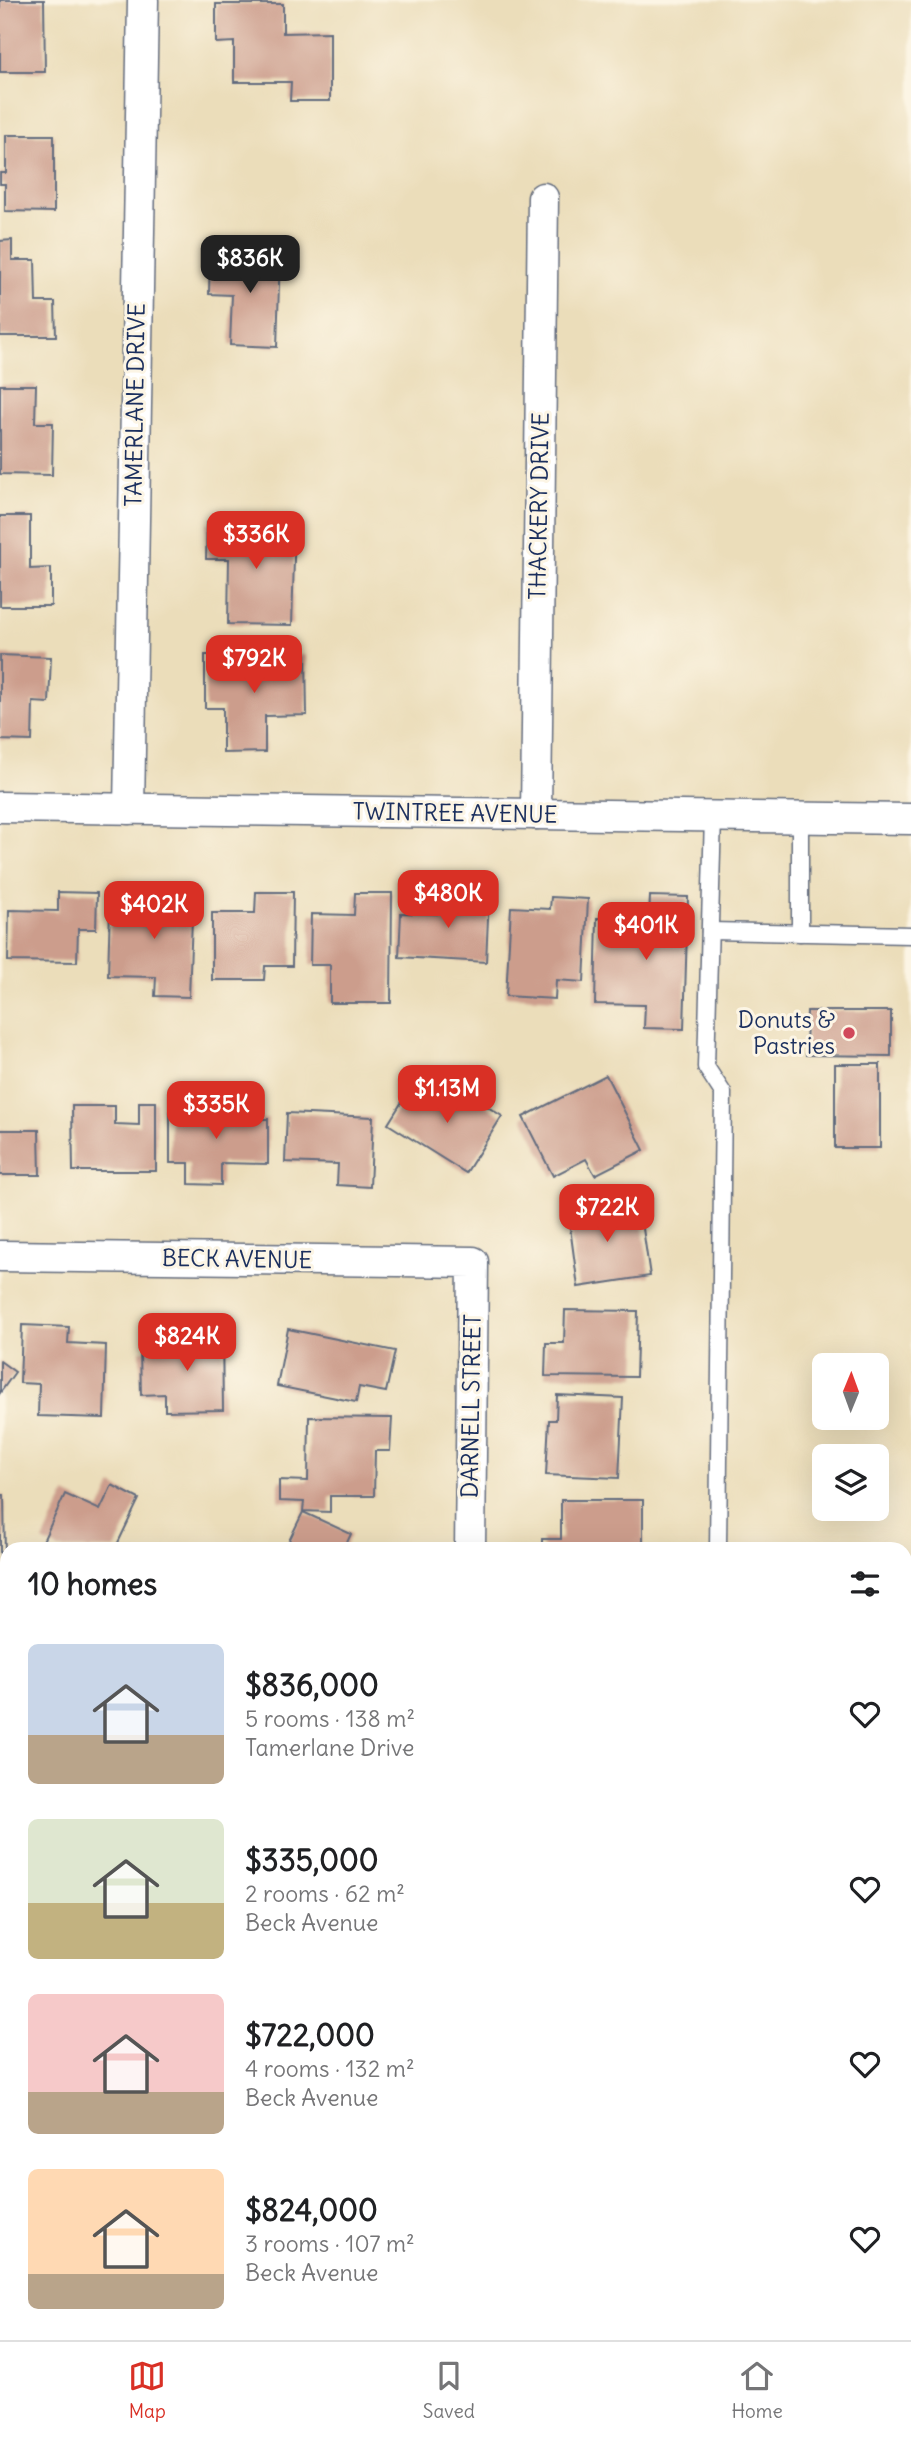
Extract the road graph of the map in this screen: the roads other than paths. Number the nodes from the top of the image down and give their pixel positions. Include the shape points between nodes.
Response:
1 (143, 0) edge
2 (542, 198) dead end
3 (0, 807) edge
4 (129, 809) junction
5 (536, 814) junction
6 (713, 816) junction
7 (800, 818) junction
8 (911, 819) edge
9 (710, 932) junction
10 (800, 933) junction
11 (911, 935) edge
12 (0, 1256) edge
13 (473, 1262) joint
14 (470, 1542) edge
15 (718, 1542) edge

1 - 4 street, TAMERLANE DRIVE
2 - 5 street, THACKERY DRIVE
3 - 4 street, TWINTREE AVENUE
4 - 5 street, TWINTREE AVENUE
5 - 6 street, TWINTREE AVENUE
6 - 7 street, TWINTREE AVENUE
6 - 9 lane
7 - 8 street, TWINTREE AVENUE
7 - 10 lane
9 - 10 lane
9 - 15 lane via 706,1067 723,1093
10 - 11 lane
12 - 13 street, BECK AVENUE
13 - 14 street, DARNELL STREET

